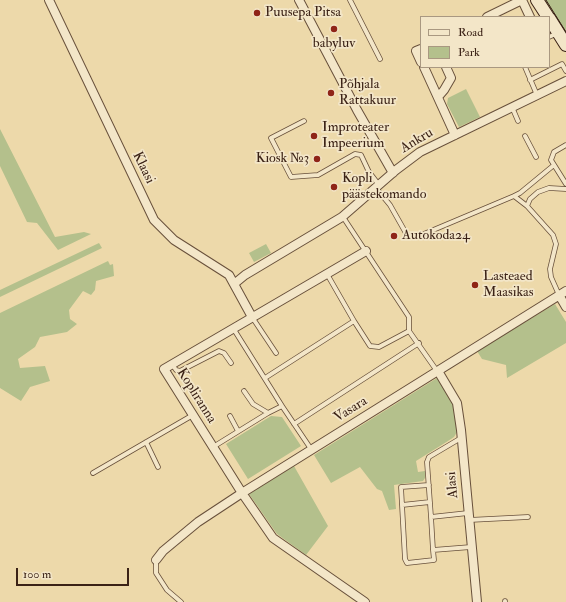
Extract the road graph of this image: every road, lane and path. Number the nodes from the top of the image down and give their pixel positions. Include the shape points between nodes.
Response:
1 (49, 0) edge
2 (299, 0) edge
3 (350, 0) edge
4 (537, 0) edge
5 (489, 16) edge
6 (530, 16) edge
7 (548, 16) edge
8 (550, 22) edge
9 (553, 35) edge
10 (566, 45) edge
11 (420, 49) edge
12 (380, 59) dead end
13 (420, 60) edge
14 (424, 68) edge
15 (446, 68) edge
16 (525, 68) edge
17 (566, 71) edge
18 (530, 80) junction
19 (566, 81) edge
20 (537, 95) junction
21 (438, 97) junction
22 (512, 107) junction
23 (304, 121) dead end
24 (518, 121) dead end
25 (455, 135) junction
26 (525, 136) dead end
27 (566, 145) edge
28 (536, 158) dead end
29 (554, 165) junction
30 (393, 173) junction
31 (566, 184) edge
32 (377, 186) junction
33 (566, 189) edge
34 (514, 196) junction
35 (527, 206) junction
36 (342, 217) junction
37 (366, 251) junction
38 (327, 274) junction
39 (234, 284) junction
40 (562, 293) edge
41 (566, 307) edge
42 (252, 317) junction
43 (354, 321) junction
44 (233, 328) junction
45 (410, 331) junction
46 (419, 344) junction
47 (276, 353) dead end
48 (231, 363) dead end
49 (172, 364) junction
50 (438, 371) junction
51 (266, 378) junction
52 (244, 392) dead end
53 (282, 406) junction
54 (268, 412) junction
55 (193, 415) junction
56 (230, 416) dead end
57 (294, 424) junction
58 (238, 431) junction
59 (462, 438) junction
60 (146, 442) junction
61 (213, 447) junction
62 (311, 450) junction
63 (158, 467) dead end
64 (92, 473) dead end
65 (428, 485) junction
66 (242, 493) junction
67 (430, 502) junction
68 (402, 505) junction
69 (528, 516) dead end
70 (431, 517) junction
71 (469, 517) junction
72 (471, 547) junction
73 (433, 550) junction
74 (156, 560) joint
75 (181, 602) edge
76 (365, 602) edge
77 (477, 602) edge

1 - 39 street, Klaasi via 154,220 174,240 229,276
2 - 30 street
3 - 12 lane
4 - 7 street
5 - 6 street via 522,0
8 - 9 street
9 - 10 street
11 - 13 street via 416,51
14 - 21 street
15 - 21 street via 451,78
16 - 18 lane
17 - 18 lane via 562,64
18 - 20 lane
19 - 20 street, Ankru
20 - 22 street, Ankru
21 - 25 street
22 - 24 lane
22 - 25 street, Ankru
23 - 32 lane via 271,138 291,177 318,175 355,154 361,155
25 - 30 street, Ankru via 420,152
26 - 28 lane
27 - 29 lane via 554,152 551,160
29 - 31 lane
29 - 34 lane
30 - 32 street, Ankru
32 - 34 lane via 407,235 420,236
32 - 36 street, Ankru
33 - 35 lane via 550,188 538,192
34 - 35 lane
35 - 40 lane via 546,226 556,244 550,269 551,277
36 - 37 lane
36 - 39 street, Ankru via 244,275
37 - 38 street, Kopliranna
37 - 45 lane via 409,317
38 - 42 street, Kopliranna
38 - 43 lane
39 - 42 street, Klaasi
40 - 41 street
40 - 50 street, Vasara
42 - 44 street, Kopliranna
42 - 47 lane
43 - 45 lane via 370,346 379,346
43 - 51 lane
44 - 49 street, Kopliranna
44 - 51 lane
45 - 46 lane
46 - 50 lane
46 - 57 lane
48 - 49 lane via 224,353 219,351 180,371
49 - 55 street, Kopliranna via 164,369
50 - 59 street, Alasi via 457,403
50 - 62 street, Vasara
51 - 53 lane
52 - 54 lane via 253,404
53 - 54 lane
53 - 57 lane
54 - 58 lane
55 - 60 lane
55 - 61 street, Kopliranna
56 - 58 lane
57 - 62 lane
58 - 61 lane
59 - 65 lane via 429,457
59 - 71 street, Alasi
60 - 63 lane
60 - 64 lane
61 - 66 street, Kopliranna
62 - 66 street, Vasara
65 - 67 lane
65 - 68 lane via 401,487
66 - 74 street, Vasara via 198,522
66 - 76 street, Kopliranna via 273,538
67 - 68 lane
67 - 70 lane
68 - 73 lane via 405,559 408,563 434,560
69 - 71 lane
70 - 71 lane
70 - 73 lane
71 - 72 street, Alasi
72 - 73 lane
72 - 77 street, Alasi
74 - 75 lane via 156,573 166,590

